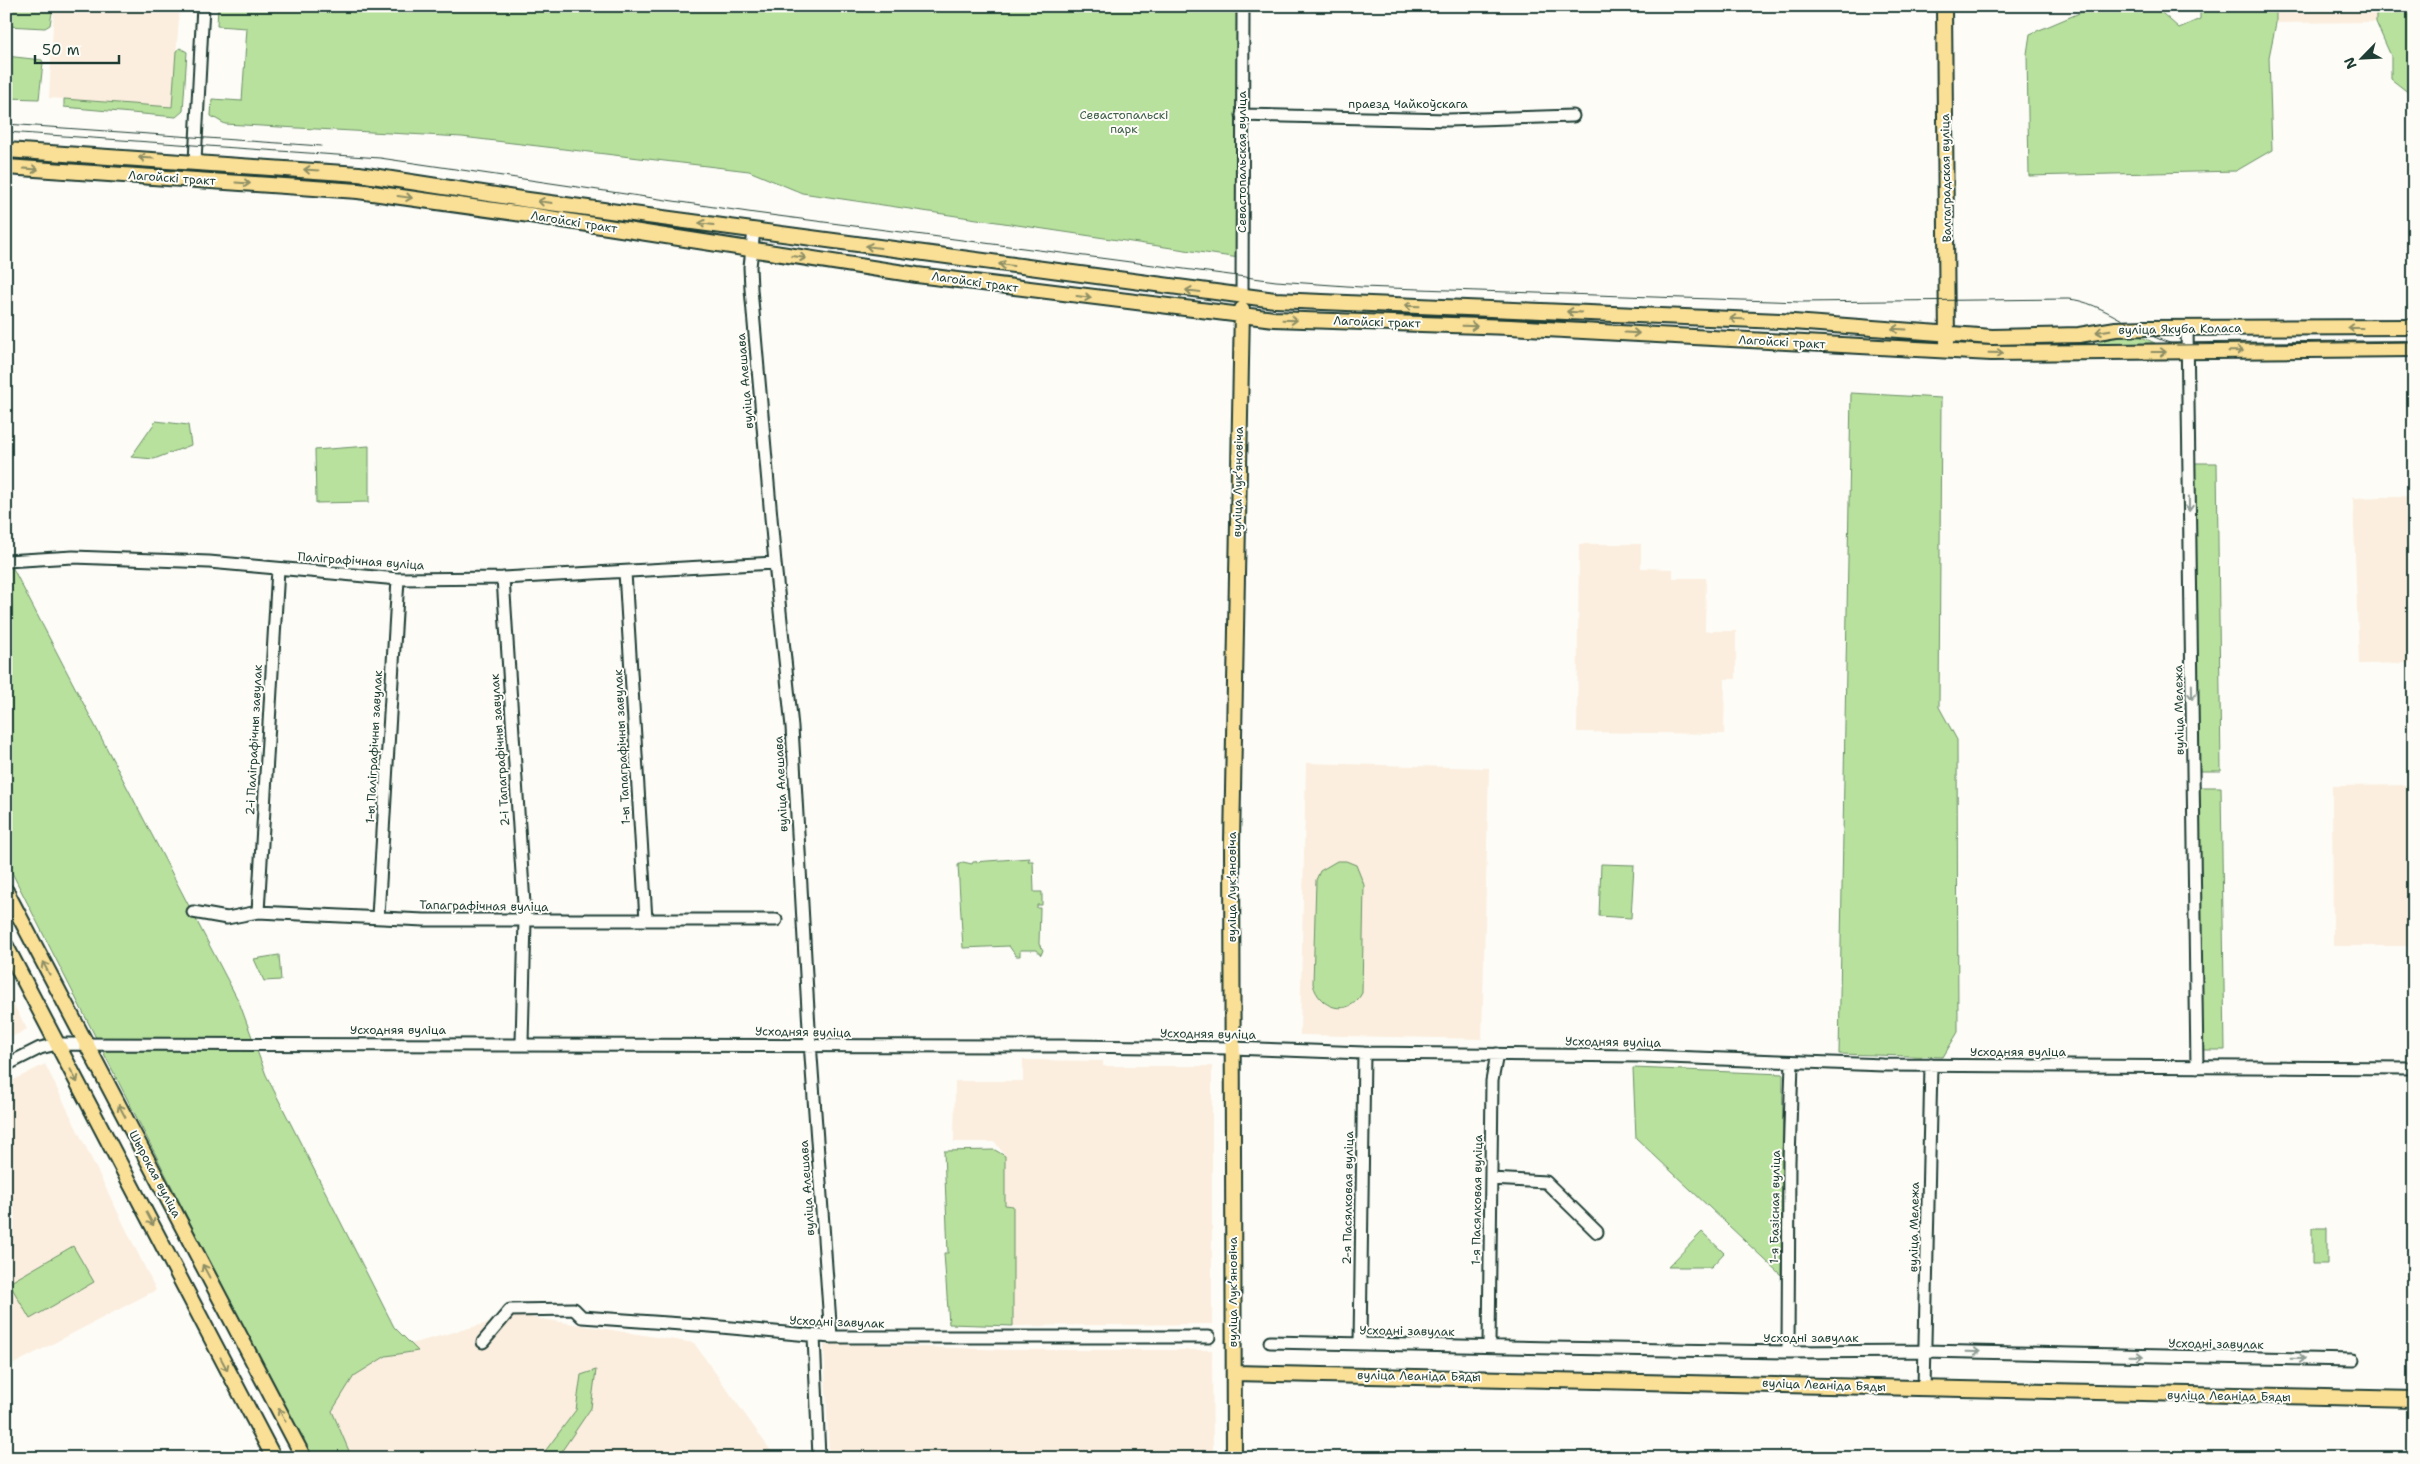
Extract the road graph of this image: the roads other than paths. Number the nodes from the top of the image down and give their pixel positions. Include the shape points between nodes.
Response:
1 (203, 6) edge
2 (1242, 6) edge
3 (1944, 6) edge
4 (1242, 115) junction
5 (1573, 116) dead end
6 (6, 150) edge
7 (195, 161) junction
8 (6, 167) edge
9 (194, 179) junction
10 (754, 230) junction
11 (751, 250) junction
12 (1242, 297) junction
13 (1242, 317) junction
14 (2186, 327) junction
15 (2414, 327) edge
16 (1947, 334) junction
17 (2414, 349) edge
18 (1948, 350) junction
19 (2187, 352) junction
20 (6, 561) edge
21 (774, 563) junction
22 (278, 569) junction
23 (625, 572) junction
24 (503, 578) junction
25 (398, 579) junction
26 (6, 891) edge
27 (193, 912) dead end
28 (258, 912) junction
29 (378, 916) junction
30 (525, 920) junction
31 (646, 920) junction
32 (776, 920) dead end
33 (6, 946) edge
34 (86, 1043) junction
35 (522, 1043) junction
36 (57, 1044) junction
37 (810, 1046) junction
38 (1232, 1048) junction
39 (1364, 1053) junction
40 (1497, 1054) junction
41 (1792, 1062) junction
42 (6, 1065) edge
43 (1931, 1066) junction
44 (2197, 1067) junction
45 (2414, 1068) edge
46 (1492, 1179) junction
47 (1597, 1232) dead end
48 (814, 1336) junction
49 (831, 1337) junction
50 (1209, 1337) dead end
51 (483, 1342) dead end
52 (1270, 1342) dead end
53 (1360, 1344) junction
54 (1489, 1346) junction
55 (1925, 1351) junction
56 (1788, 1352) junction
57 (2353, 1360) dead end
58 (1234, 1373) junction
59 (1924, 1389) junction
60 (2414, 1399) edge
61 (274, 1458) edge
62 (304, 1458) edge
63 (820, 1458) edge
64 (1234, 1458) edge

1 - 7 street
2 - 4 street, Севастопальская вуліца
3 - 16 main road, Валгаградская вуліца
4 - 5 street, праезд Чайкоўскага via 1448,120
4 - 12 street, Севастопальская вуліца
7 -> 6 main road, Лагойскі тракт
7 - 9 main road
10 -> 7 main road, Лагойскі тракт via 359,174
8 -> 9 main road, Лагойскі тракт
9 -> 11 main road, Лагойскі тракт via 358,191
10 - 11 street, вуліца Алешава
12 -> 10 main road, Лагойскі тракт
11 -> 13 main road, Лагойскі тракт
11 - 21 street, вуліца Алешава via 751,289
12 - 13 main road, Севастопальская вуліца
16 -> 12 main road, Лагойскі тракт via 1780,321
13 -> 18 main road, Лагойскі тракт via 1510,327
13 - 38 main road, вуліца Лукʼяновіча via 1232,743
15 -> 14 main road, вуліца Якуба Коласа
14 -> 16 main road, вуліца Якуба Коласа via 2116,329 2079,335 1992,337
14 - 19 street, вуліца Мележа
16 - 18 main road, Валгаградская вуліца
19 -> 17 main road, вуліца Якуба Коласа
18 -> 19 main road, вуліца Якуба Коласа via 1991,353
19 -> 44 street, вуліца Мележа
20 - 22 street, Паліграфічная вуліца via 73,557 209,562
21 - 23 street, Паліграфічная вуліца
21 - 37 street, вуліца Алешава via 792,736
22 - 25 street, Паліграфічная вуліца
22 - 28 street, 2-і Паліграфічны завулак
23 - 24 street, Паліграфічная вуліца
23 - 31 street, 1-ы Тапаграфічны завулак
24 - 25 street, Паліграфічная вуліца
24 - 30 street, 2-і Тапаграфічны завулак
25 - 29 street, 1-ы Паліграфічны завулак
34 -> 26 main road, Шырокая вуліца
27 - 28 street, Тапаграфічная вуліца via 228,918
28 - 29 street, Тапаграфічная вуліца
29 - 30 street, Тапаграфічная вуліца via 424,920
30 - 31 street, Тапаграфічная вуліца
30 - 35 street, 2-і Тапаграфічны завулак
31 - 32 street, Тапаграфічная вуліца
33 - 36 main road, Шырокая вуліца
34 - 35 street, Усходняя вуліца
34 - 36 street, Усходняя вуліца
62 -> 34 main road, Шырокая вуліца
35 - 37 street, Усходняя вуліца
36 - 42 street, Усходняя вуліца via 40,1048
36 -> 61 main road, Шырокая вуліца
37 - 38 street, Усходняя вуліца
37 - 49 street, вуліца Алешава
38 - 39 street, Усходняя вуліца
38 - 58 main road, вуліца Лукʼяновіча
39 - 40 street, Усходняя вуліца
39 - 53 street, 2-я Пасялковая вуліца
40 - 41 street, Усходняя вуліца
40 - 46 street, 1-я Пасялковая вуліца via 1492,1081
41 - 43 street, Усходняя вуліца
41 - 56 street, 1-я Базісная вуліца
43 - 44 street, Усходняя вуліца
43 - 55 street, вуліца Мележа
44 - 45 street, Усходняя вуліца
46 - 47 street via 1546,1182
46 - 54 street, 1-я Пасялковая вуліца
48 - 49 street, Усходні завулак
48 - 51 street, Усходні завулак via 582,1317 574,1309 510,1310
48 - 63 street
49 - 50 street, Усходні завулак
52 - 53 street, Усходні завулак
53 - 54 street, Усходні завулак
54 - 56 street, Усходні завулак
55 - 56 street, Усходні завулак
55 -> 57 street, Усходні завулак
55 - 59 street, вуліца Мележа
58 - 59 main road, вуліца Леаніда Бяды
58 - 64 main road, вуліца Лукʼяновіча
59 - 60 main road, вуліца Леаніда Бяды

